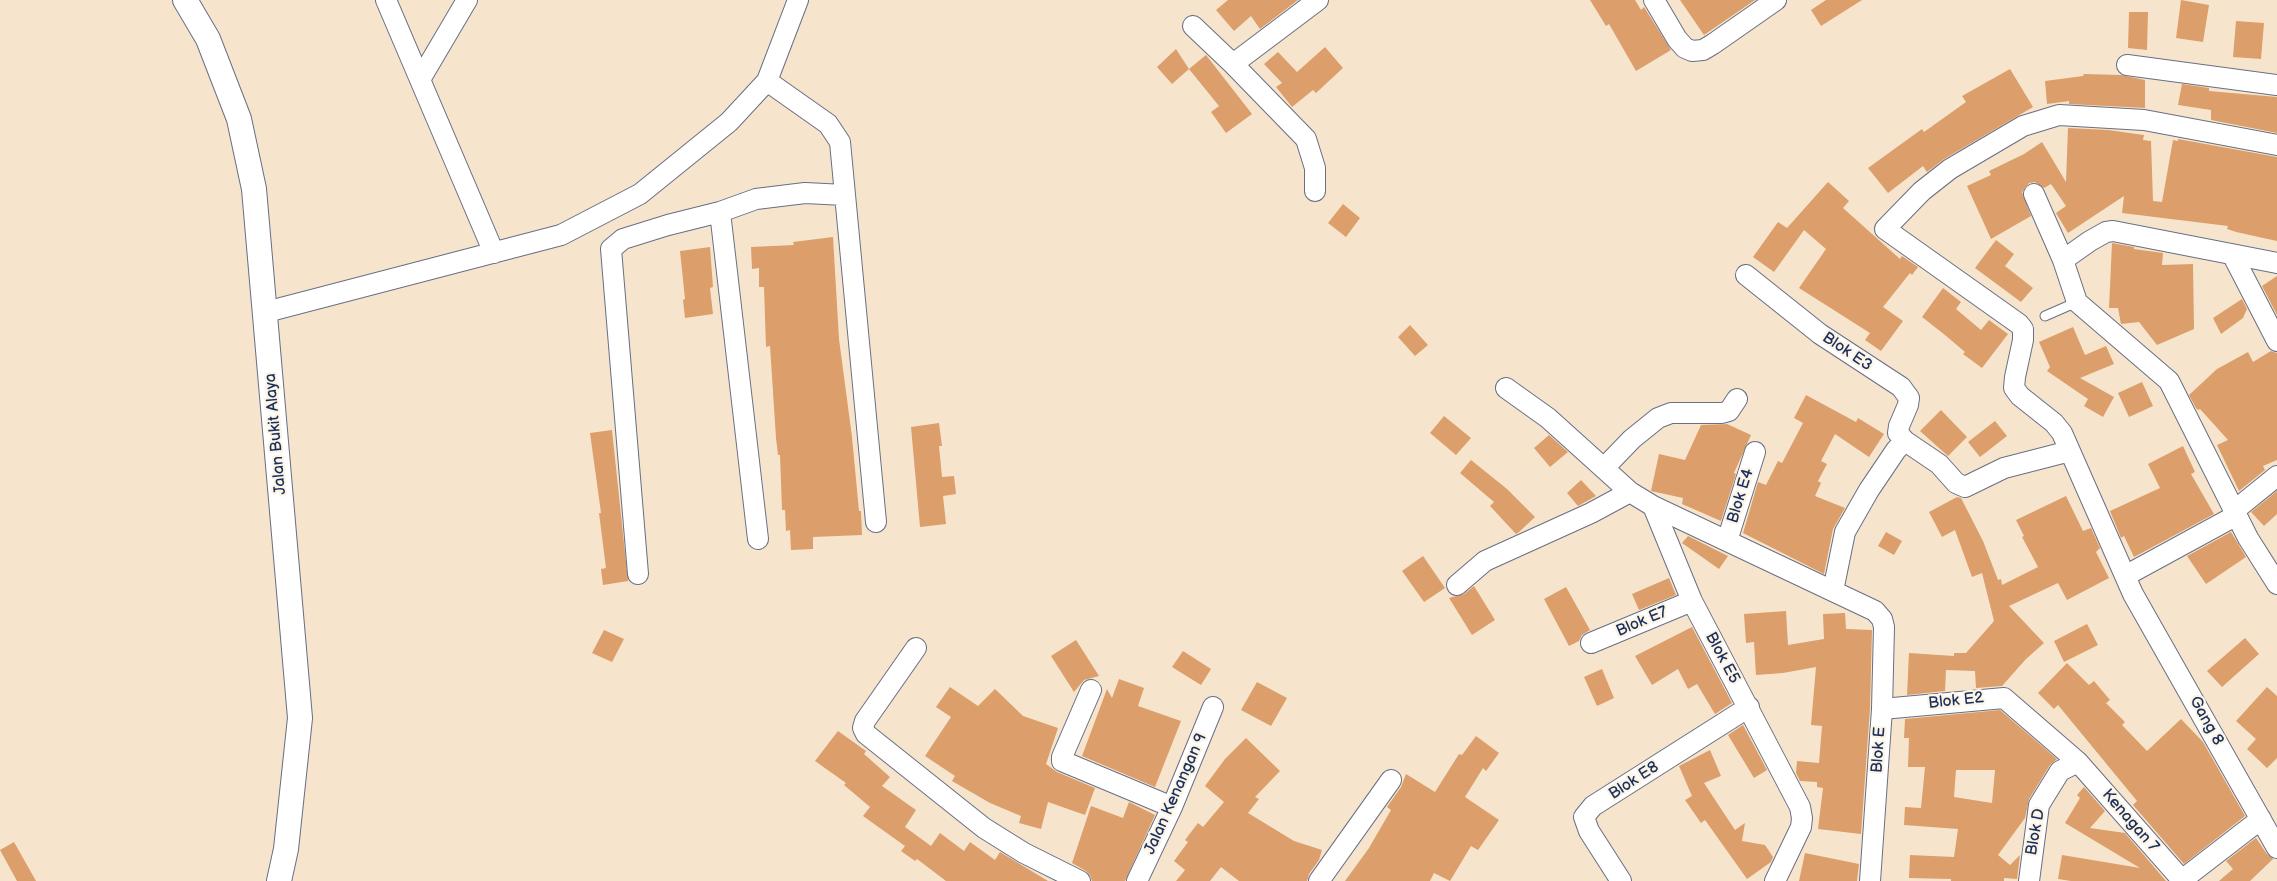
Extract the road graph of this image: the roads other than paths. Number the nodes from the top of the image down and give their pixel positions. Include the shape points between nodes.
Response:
1 (185, 0) edge
2 (386, 0) edge
3 (467, 0) edge
4 (798, 0) edge
5 (1318, 0) edge
6 (1654, 0) edge
7 (1776, 0) edge
8 (1193, 26) dead end
9 (1233, 64) junction
10 (2127, 65) dead end
11 (420, 78) junction
12 (767, 81) junction
13 (2277, 85) edge
14 (2277, 145) edge
15 (1315, 191) dead end
16 (2034, 194) dead end
17 (845, 195) junction
18 (720, 212) junction
19 (494, 253) junction
20 (2232, 254) junction
21 (2063, 260) junction
22 (2277, 263) edge
23 (1746, 275) dead end
24 (2077, 302) junction
25 (266, 312) junction
26 (2045, 316) dead end
27 (2277, 341) edge
28 (1506, 388) dead end
29 (1737, 399) dead end
30 (1905, 441) junction
31 (2070, 451) junction
32 (1755, 452) dead end
33 (1604, 468) junction
34 (2277, 476) edge
35 (1630, 492) junction
36 (1653, 506) junction
37 (2236, 513) junction
38 (876, 522) dead end
39 (758, 539) dead end
40 (1727, 541) junction
41 (638, 574) dead end
42 (2277, 584) edge
43 (1457, 585) dead end
44 (2129, 585) junction
45 (1833, 591) junction
46 (1692, 601) junction
47 (1592, 643) dead end
48 (916, 648) dead end
49 (1091, 690) dead end
50 (1214, 707) dead end
51 (1749, 707) junction
52 (1882, 709) junction
53 (2078, 762) junction
54 (1391, 780) dead end
55 (1172, 807) junction
56 (2261, 819) junction
57 (2277, 848) edge
58 (2182, 880) edge
59 (279, 881) edge
60 (1080, 881) edge
61 (1137, 881) edge
62 (1319, 881) edge
63 (1621, 881) edge
64 (1775, 881) edge
65 (1870, 881) edge
66 (2029, 881) edge

1 - 25 street, Jalan Bukit Alaya via 208,39 239,119 255,189
2 - 11 street
3 - 11 street
4 - 12 street
5 - 9 street
6 - 7 street via 1677,39 1692,51 1713,44
8 - 9 street
9 - 15 street via 1306,139 1315,168
10 - 13 street
11 - 19 street
12 - 17 street via 828,124 840,142
12 - 19 street via 729,122 640,194 561,235
14 - 31 street, Gang 8 via 2144,120 2059,114 2023,126 1950,169 1884,229 2019,324 2023,340 2014,388 2054,423
16 - 21 street
17 - 18 street via 776,196
17 - 38 street
18 - 39 street
18 - 41 street via 622,240 611,249
19 - 25 street
20 - 21 street via 2113,231
20 - 22 street
20 - 27 street
21 - 24 street
23 - 30 street, Blok E3 via 1820,334 1907,393 1908,405 1898,433
24 - 26 lane
24 - 37 street via 2169,381
25 - 59 street, Jalan Bukit Alaya via 300,718
28 - 33 street via 1548,418
29 - 33 street via 1729,411 1722,413 1671,413 1658,418
30 - 31 street via 1965,487 2004,468
30 - 45 street via 1869,490 1845,532
31 - 44 street, Gang 8
32 - 40 street, Blok E4
33 - 35 street
34 - 37 street
35 - 36 street
35 - 43 street via 1485,561
36 - 40 street
36 - 46 street, Blok E5
37 - 42 street
37 - 44 street
40 - 45 street
44 - 56 street, Gang 8
45 - 52 street, Blok E via 1875,611 1882,619
46 - 47 street, Blok E7
46 - 51 street, Blok E5
48 - 60 street via 865,721 866,734 984,828
49 - 55 street via 1062,761
50 - 55 street, Jalan Kenangan 9
51 - 63 street, Blok E8 via 1593,806 1584,817
51 - 64 street, Blok E5 via 1802,818
52 - 53 street, Blok E2 via 2004,698
52 - 65 street, Blok E
53 - 58 street, Kenagan 7
53 - 66 street, Blok D via 2060,771 2039,805
54 - 62 street
55 - 61 street, Jalan Kenangan 9
56 - 57 street, Gang 8
56 - 58 street

